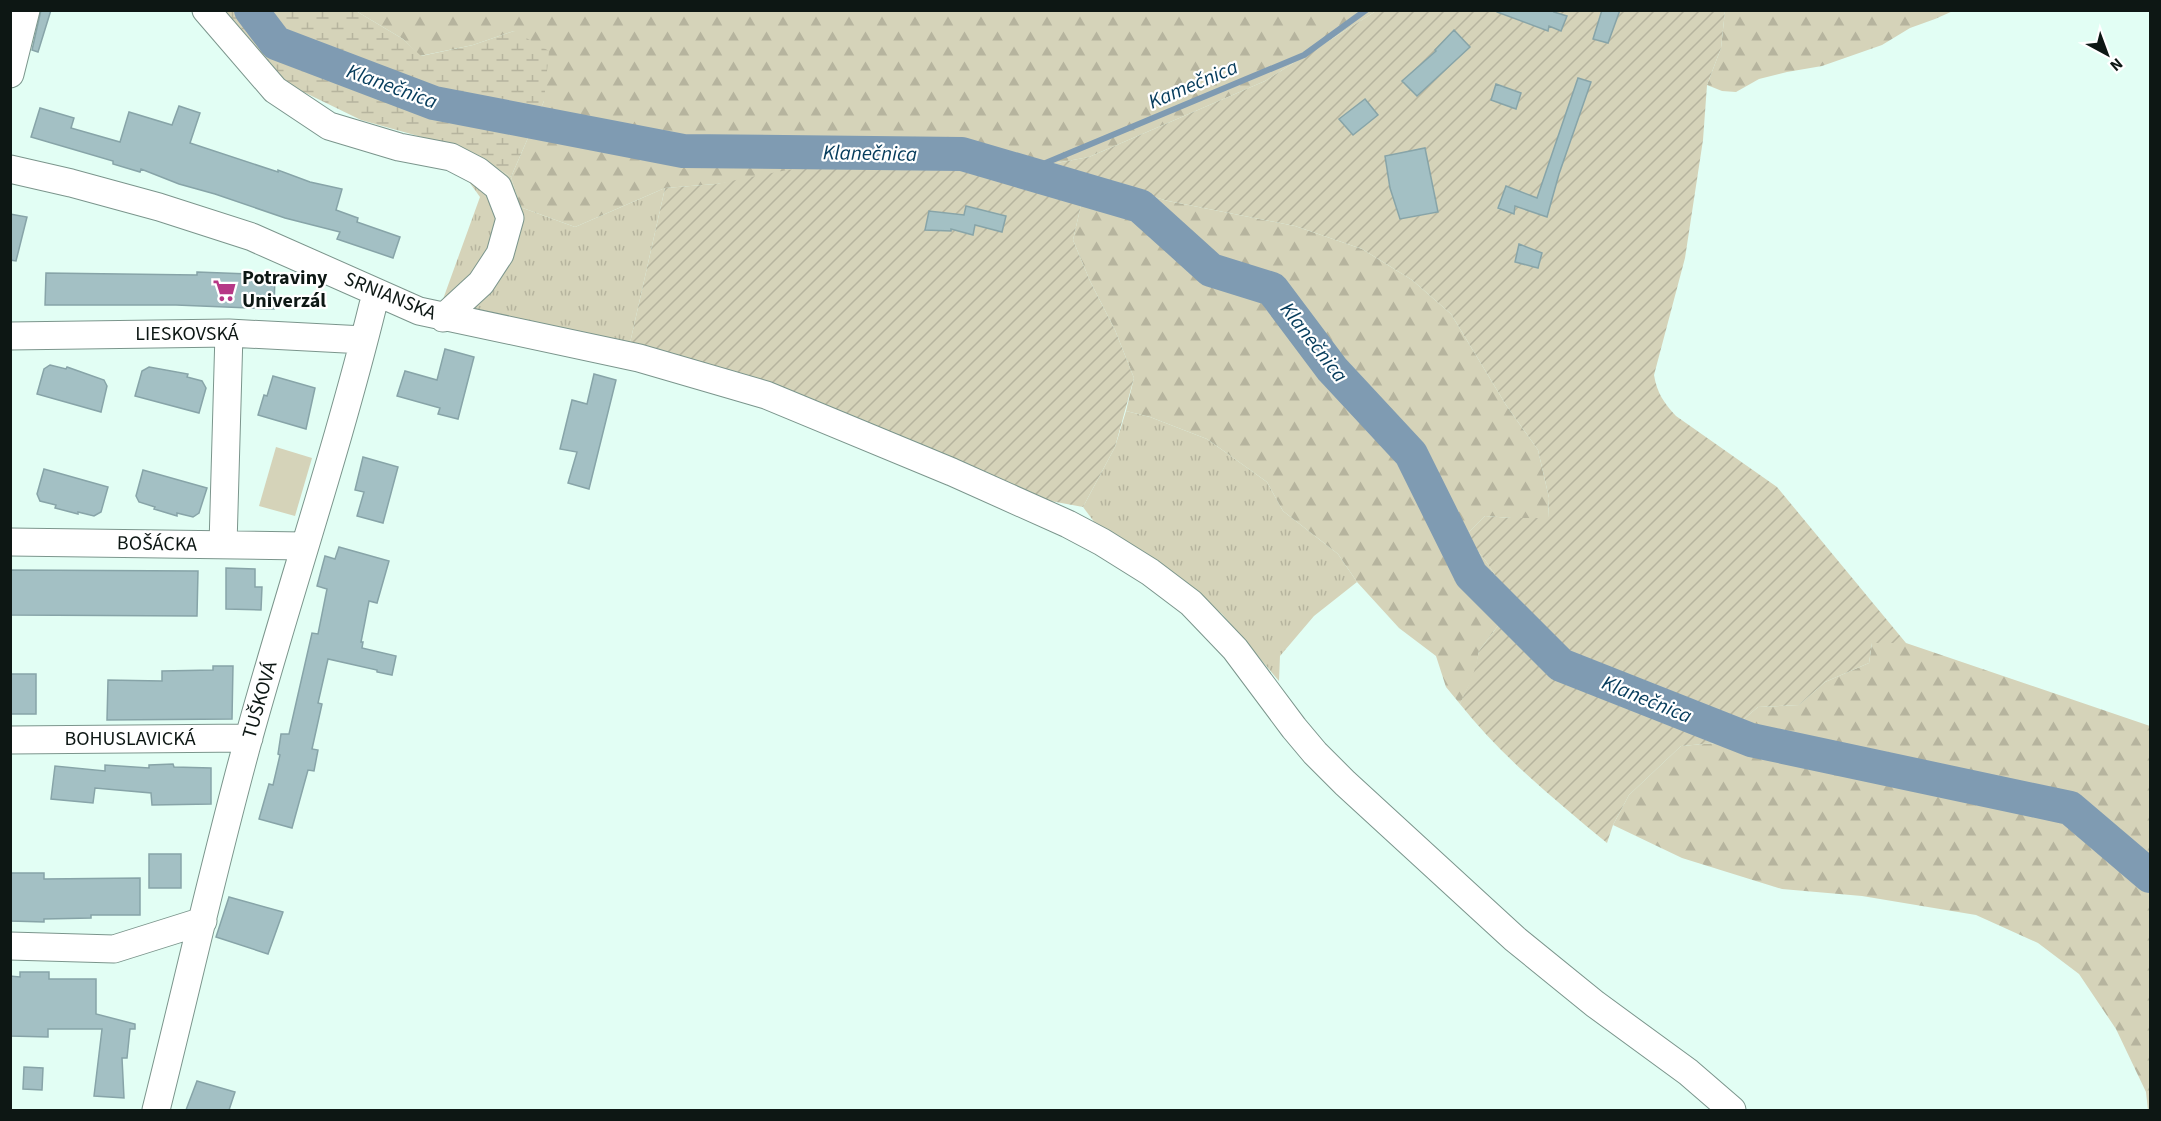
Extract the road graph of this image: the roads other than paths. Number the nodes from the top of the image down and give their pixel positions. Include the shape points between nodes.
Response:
1 (26, 10) edge
2 (206, 10) edge
3 (11, 67) edge
4 (11, 168) edge
5 (378, 294) junction
6 (443, 318) junction
7 (229, 333) junction
8 (10, 336) edge
9 (364, 340) junction
10 (10, 542) edge
11 (223, 545) junction
12 (304, 546) junction
13 (249, 738) junction
14 (10, 740) edge
15 (203, 921) junction
16 (10, 946) edge
17 (156, 1110) edge
18 (1732, 1110) edge

1 - 3 street
2 - 6 street via 275,90 328,126 399,147 451,156 498,187 510,218 500,254 481,283
4 - 5 street, SRNIANSKA via 205,221 273,246
5 - 6 street, SRNIANSKA
5 - 9 street, TUŠKOVÁ
6 - 18 street, SRNIANSKA via 639,358 766,396 1068,524 1150,572 1216,628 1294,728 1346,783 1552,970
7 - 8 street, LIESKOVSKÁ
7 - 9 street, LIESKOVSKÁ
7 - 11 street
9 - 12 street, TUŠKOVÁ
10 - 11 street, BOŠÁCKA
11 - 12 street, BOŠÁCKA
12 - 13 street, TUŠKOVÁ
13 - 14 street, BOHUSLAVICKÁ
13 - 15 street, TUŠKOVÁ
15 - 16 street via 114,949
15 - 17 street, TUŠKOVÁ

